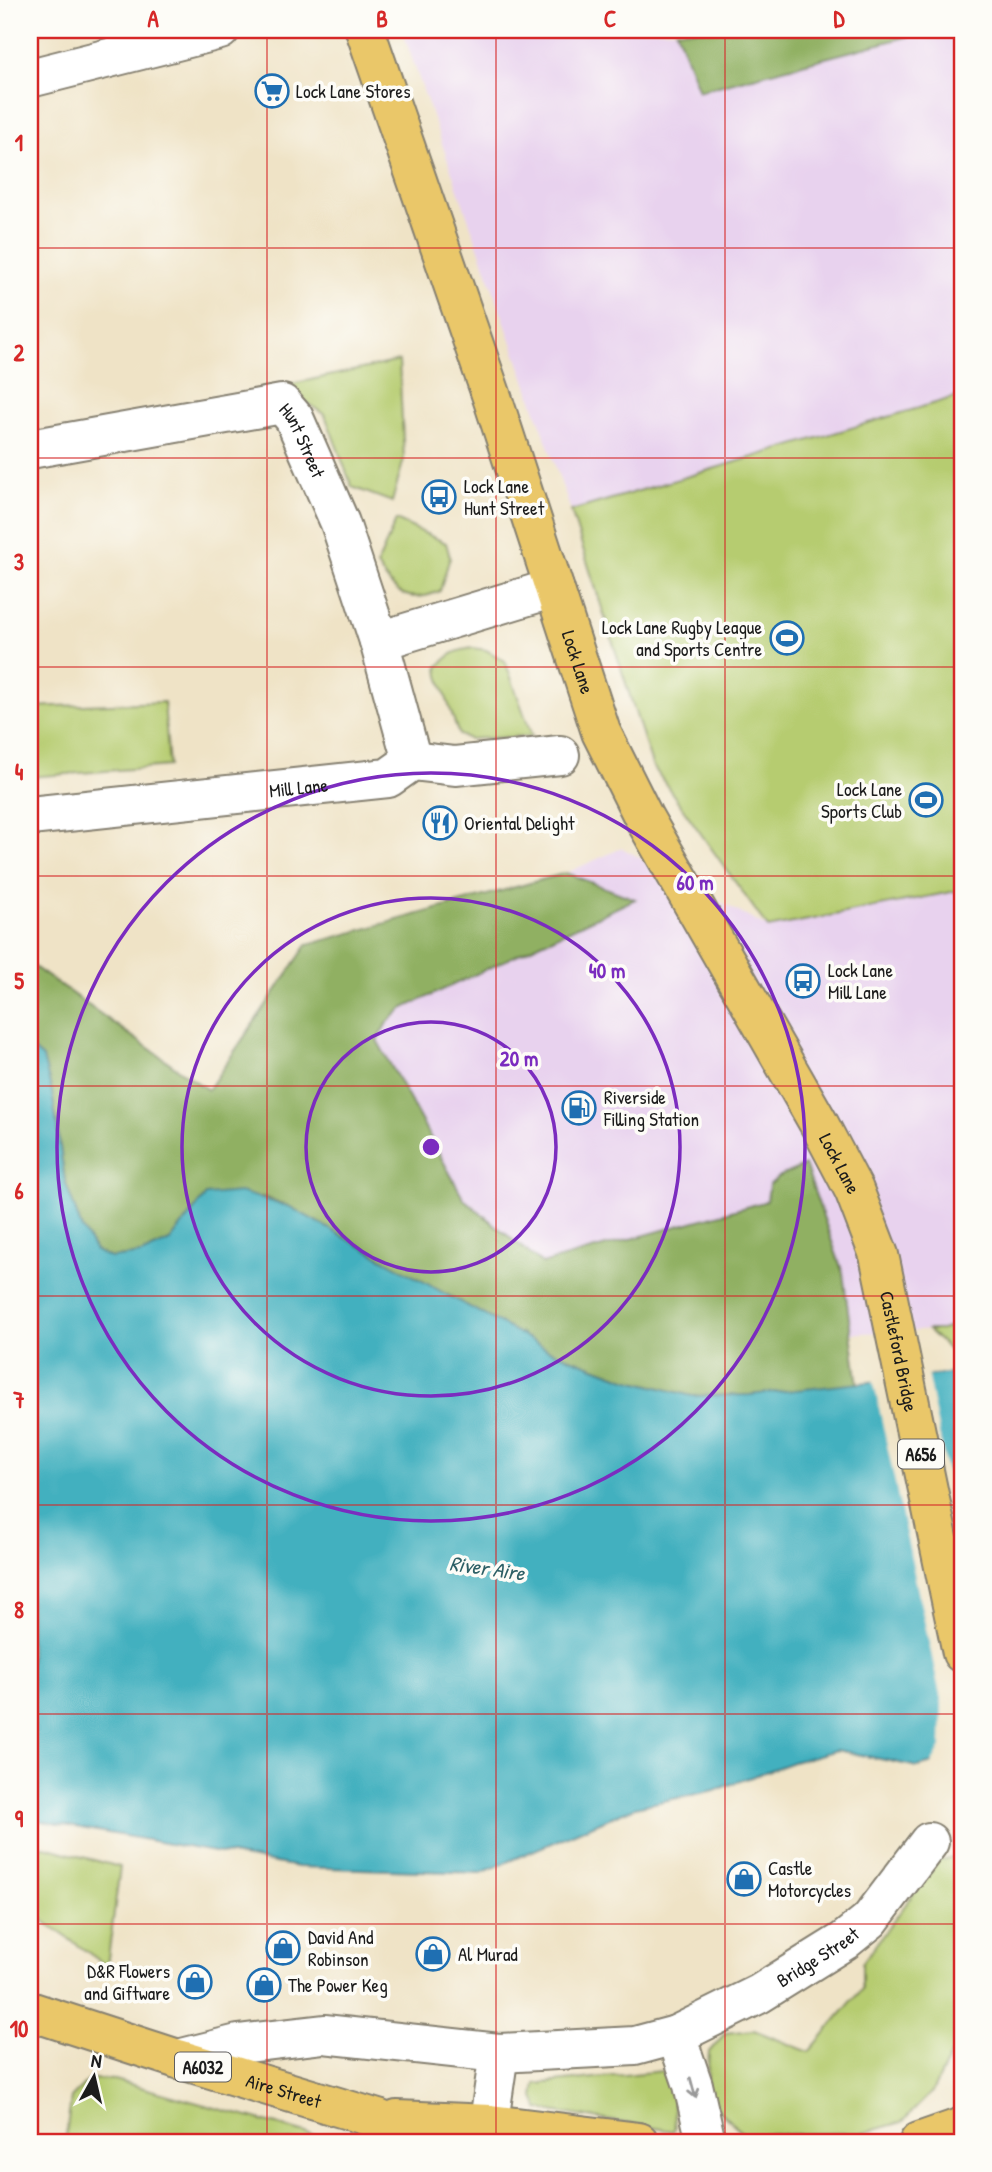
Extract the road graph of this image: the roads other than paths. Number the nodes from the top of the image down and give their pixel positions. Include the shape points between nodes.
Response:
1 (220, 30) edge
2 (365, 30) edge
3 (30, 78) edge
4 (30, 449) edge
5 (554, 588) junction
6 (379, 641) junction
7 (560, 755) dead end
8 (412, 761) junction
9 (30, 816) edge
10 (879, 1255) joint
11 (962, 1653) edge
12 (929, 1842) dead end
13 (30, 2011) edge
14 (676, 2035) junction
15 (499, 2053) junction
16 (178, 2059) junction
17 (378, 2119) junction
18 (962, 2127) edge
19 (488, 2133) edge
20 (432, 2142) edge
21 (639, 2142) edge
22 (706, 2142) edge
23 (919, 2142) edge

1 - 3 street
2 - 5 main road, Lock Lane / A656
4 - 6 street, Hunt Street via 282,404 293,418 340,523
5 - 6 street
5 - 10 main road, Lock Lane / A656 via 601,732 644,818 818,1122 854,1190
6 - 8 street, Hunt Street
7 - 8 street via 455,766
8 - 9 street, Mill Lane via 388,778
10 - 11 main road, Castleford Bridge / A656
12 - 14 street, Bridge Street via 870,1920 844,1941 759,1994
13 - 16 main road, Aire Street / A6032
14 - 15 street, Bridge Street via 635,2046
14 -> 22 street
15 - 16 street, Bridge Street via 324,2034 237,2044
15 - 19 street
16 - 17 main road, Aire Street / A6032
17 - 19 main road, Aire Street / A6032
17 - 20 main road, Aire Street / A6032
18 - 23 main road
19 - 21 main road, Aire Street / A6032

